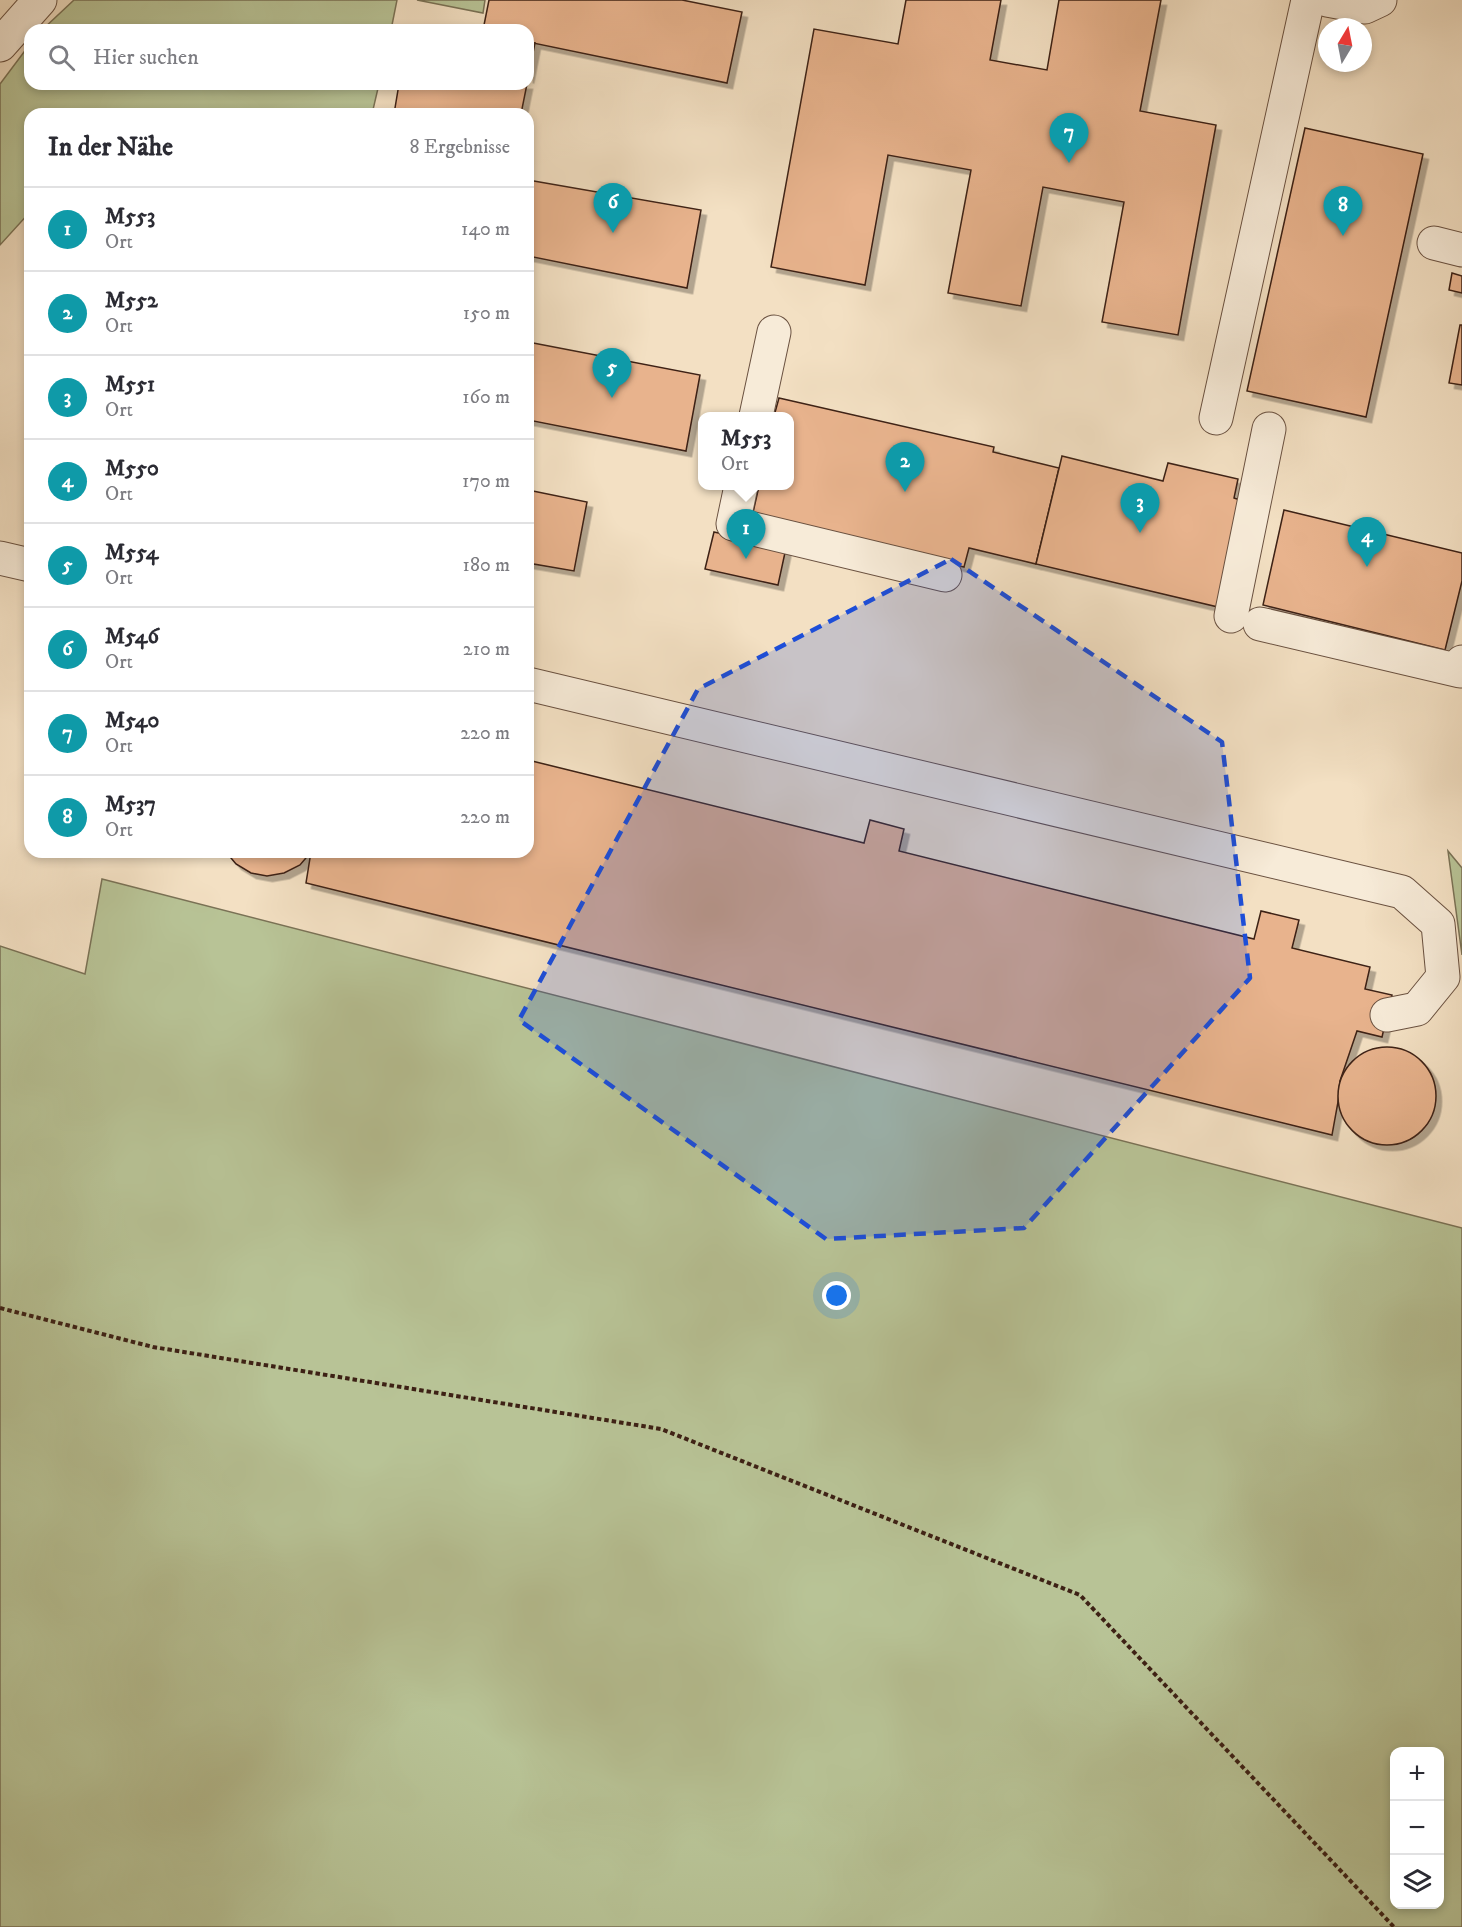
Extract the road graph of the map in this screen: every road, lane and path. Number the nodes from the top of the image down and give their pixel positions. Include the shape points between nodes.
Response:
1 (1308, 0) edge
2 (1327, 0) edge
3 (1380, 0) edge
4 (774, 332) dead end
5 (757, 412) edge
6 (1216, 418) dead end
7 (1269, 429) dead end
8 (740, 490) edge
9 (0, 558) edge
10 (24, 564) edge
11 (945, 575) dead end
12 (1462, 662) edge
13 (534, 685) edge
14 (1387, 1015) dead end
15 (0, 1308) edge
16 (1394, 1927) edge

1 - 6 lane
2 - 3 lane via 1365,7
4 - 5 lane
7 - 12 lane via 1246,620 1460,671
8 - 11 lane via 733,524
9 - 10 lane
13 - 14 lane via 1402,892 1438,924 1443,977 1417,1009
15 - 16 path via 153,1347 661,1429 1080,1595

